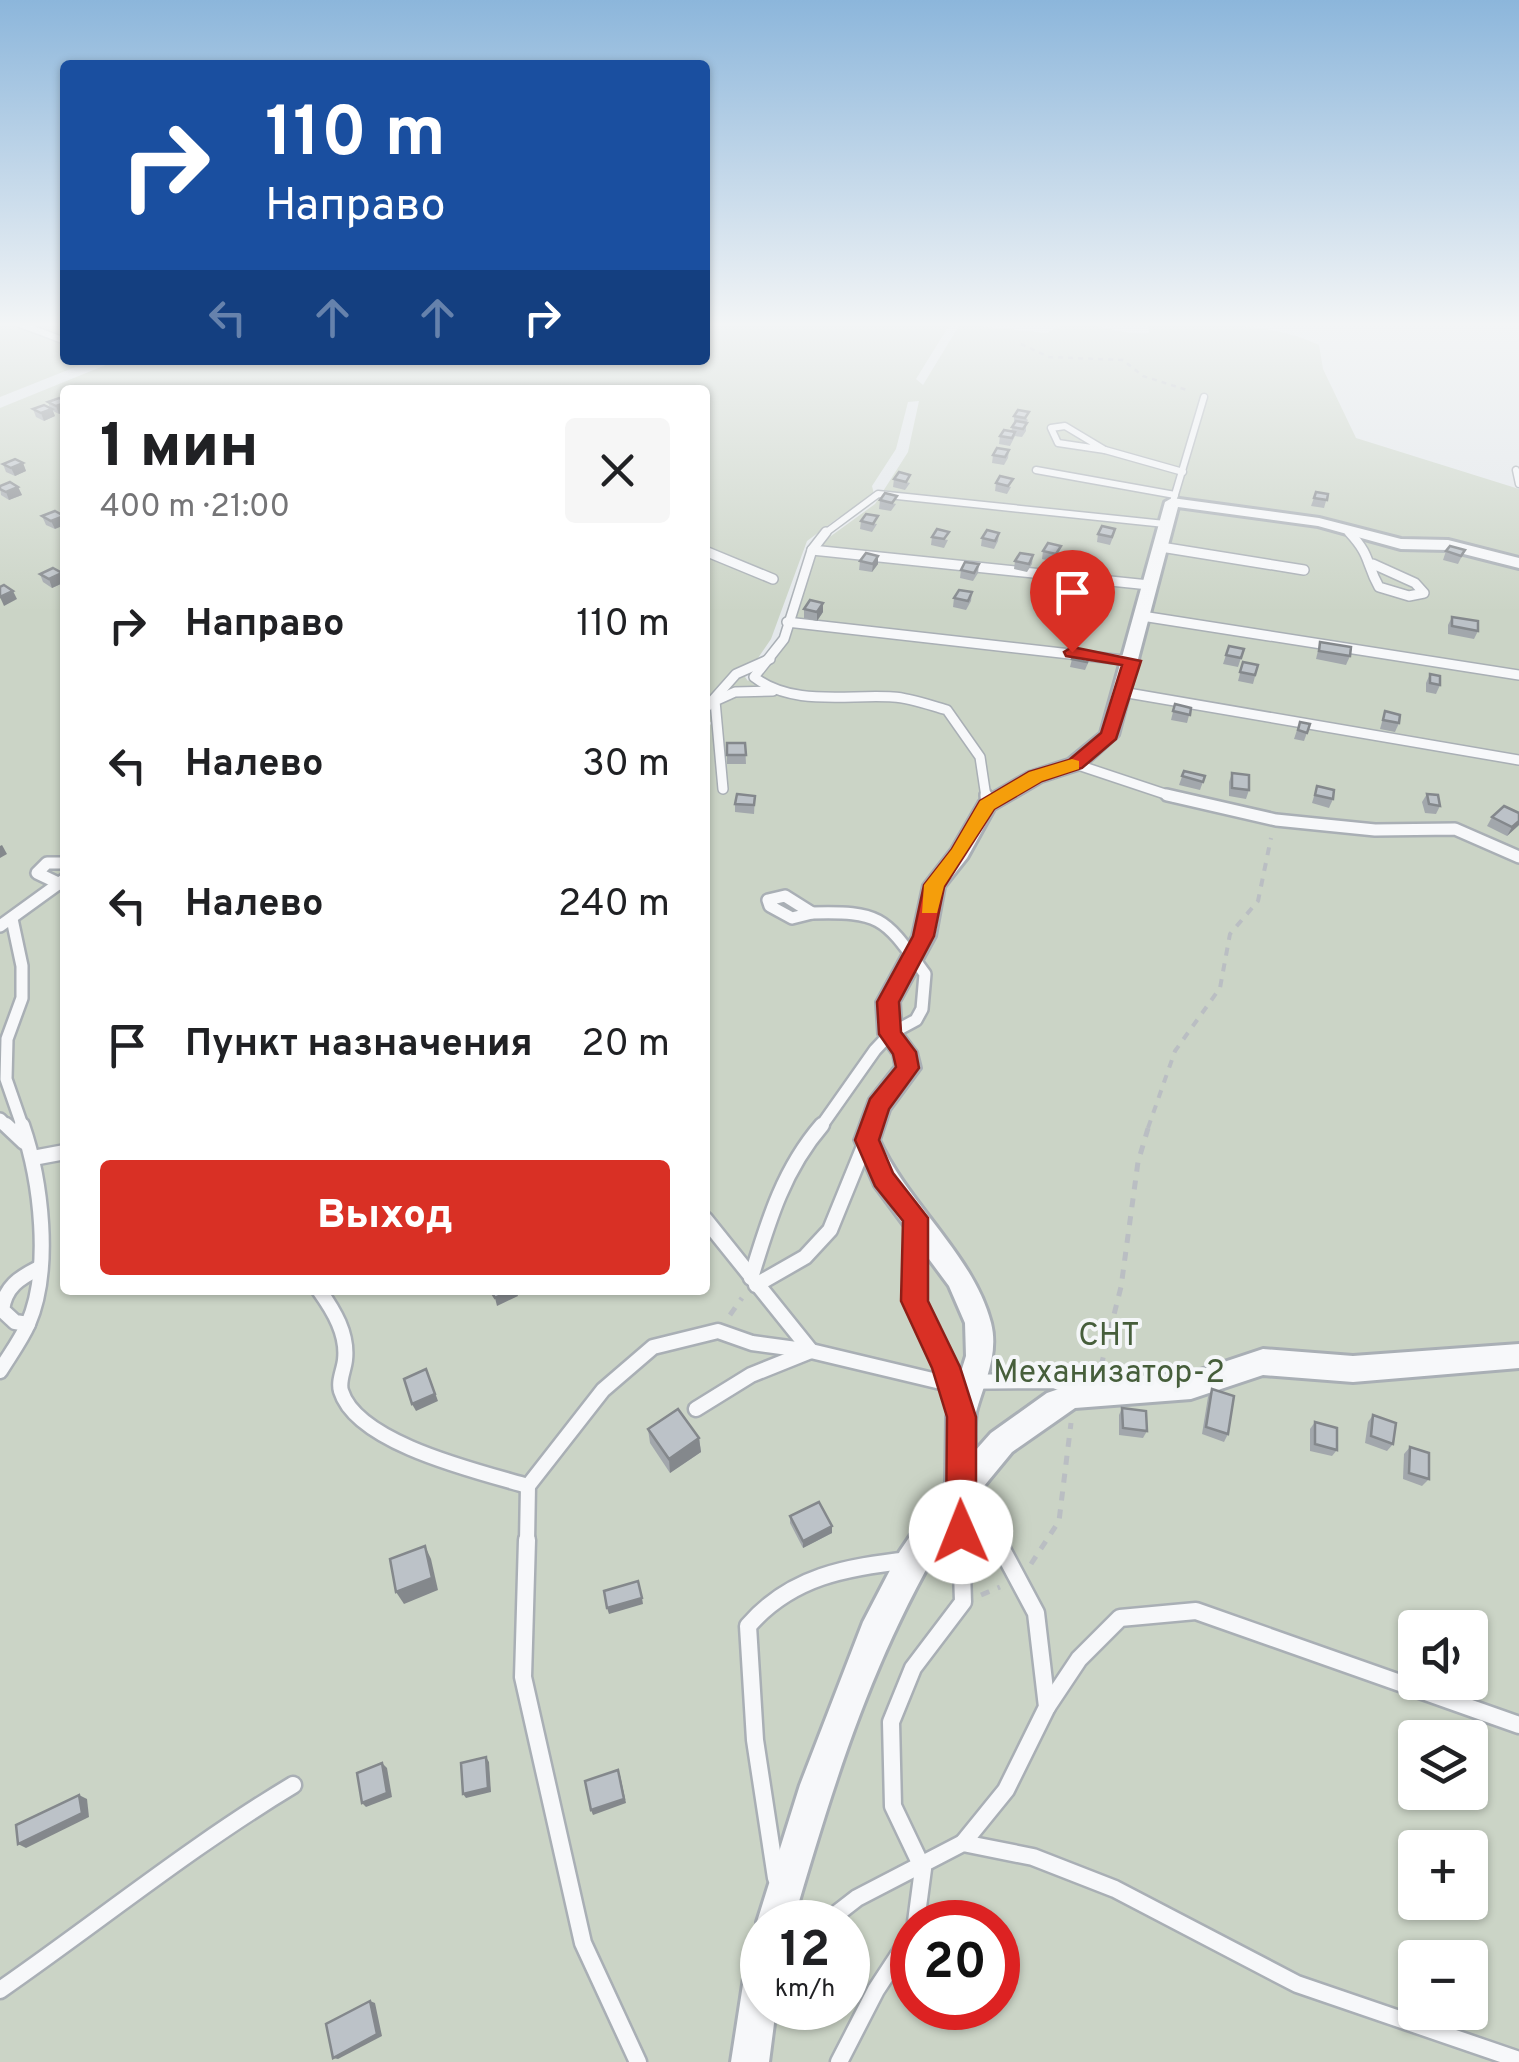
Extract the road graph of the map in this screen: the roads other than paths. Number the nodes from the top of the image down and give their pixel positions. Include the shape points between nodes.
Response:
1 (1198, 420) edge
2 (1105, 450) junction
3 (1036, 470) dead end
4 (1516, 470) dead end
5 (1183, 472) junction
6 (1519, 484) edge
7 (1174, 498) junction
8 (1164, 524) junction
9 (1348, 530) junction
10 (1161, 547) junction
11 (812, 550) junction
12 (710, 553) edge
13 (1519, 563) edge
14 (1372, 564) junction
15 (1304, 570) dead end
16 (773, 579) dead end
17 (1150, 586) junction
18 (1142, 616) junction
19 (787, 622) junction
20 (770, 658) junction
21 (1132, 661) junction
22 (1519, 676) edge
23 (787, 690) junction
24 (1122, 692) junction
25 (716, 700) junction
26 (710, 705) edge
27 (1519, 760) edge
28 (1076, 764) junction
29 (723, 789) dead end
30 (987, 805) junction
31 (1519, 857) edge
32 (60, 863) edge
33 (60, 881) edge
34 (60, 883) edge
35 (812, 914) dead end
36 (6, 922) edge
37 (914, 956) junction
38 (890, 1034) junction
39 (0, 1119) edge
40 (867, 1140) junction
41 (30, 1152) junction
42 (60, 1152) edge
43 (916, 1218) junction
44 (710, 1225) edge
45 (39, 1268) junction
46 (754, 1281) junction
47 (323, 1295) edge
48 (28, 1324) junction
49 (810, 1351) junction
50 (1519, 1356) edge
51 (0, 1371) edge
52 (961, 1382) junction
53 (1086, 1392) junction
54 (696, 1409) dead end
55 (528, 1486) junction
56 (960, 1493) junction
57 (910, 1560) junction
58 (1047, 1707) junction
59 (1519, 1725) edge
60 (294, 1785) dead end
61 (963, 1843) junction
62 (922, 1869) junction
63 (775, 1900) edge
64 (781, 1900) edge
65 (850, 1900) edge
66 (918, 1900) edge
67 (890, 1969) edge
68 (0, 1990) edge
69 (755, 2030) edge
70 (1519, 2060) edge
71 (638, 2062) edge
72 (750, 2062) edge
73 (839, 2062) edge

1 - 5 lane
2 - 2 lane via 1065,426 1051,428 1058,443
2 - 5 lane
3 - 7 lane
4 - 6 lane
5 - 7 lane
7 - 8 street
7 - 9 street
8 - 10 street
8 - 11 lane via 878,494
9 - 13 street
9 - 14 lane
10 - 15 lane
10 - 17 street
11 - 17 lane
11 - 19 lane
12 - 16 lane
14 - 14 lane via 1379,588 1424,593 1415,583
17 - 18 street
18 - 21 street
18 - 22 lane
19 - 20 lane
19 - 21 lane
20 - 23 lane via 754,678
20 - 25 lane via 746,664 724,682
21 - 24 street
23 - 25 lane via 735,692
23 - 30 lane via 834,699 894,697 947,710 980,757
24 - 27 lane
24 - 28 street via 1110,735
25 - 26 lane
25 - 29 lane
28 - 30 street via 1036,776
28 - 31 lane via 1185,802 1276,820 1454,830
30 - 37 street via 934,885
32 - 33 lane via 36,873
34 - 36 lane
35 - 37 lane via 873,915
36 - 41 lane via 22,966 6,1078
37 - 38 street via 888,1002
37 - 38 lane via 925,974 922,1009
38 - 40 street via 908,1068 878,1106
38 - 46 lane via 801,1148 775,1198
39 - 41 lane
40 - 43 street via 884,1179
40 - 46 lane via 830,1230 806,1257
41 - 42 lane
41 - 45 lane via 37,1169
43 - 52 lane via 914,1301
43 - 52 street via 960,1279 978,1323 980,1356
44 - 46 lane
45 - 48 lane
45 - 48 lane via 3,1294 2,1310
46 - 49 lane
47 - 55 lane via 339,1318 346,1355 340,1389 353,1413 421,1452
48 - 51 lane
49 - 52 lane
49 - 54 lane via 758,1371
49 - 55 lane via 718,1332 653,1348 603,1390
50 - 53 street via 1353,1368 1260,1362 1195,1386
52 - 53 lane via 1054,1381
52 - 56 street
53 - 56 street via 1059,1400 1000,1441
55 - 71 lane via 522,1678 583,1943
56 - 57 street
56 - 58 lane via 990,1526 1036,1613
56 - 62 lane via 963,1602 913,1668 891,1722 893,1806
57 - 63 lane via 841,1568 799,1582 765,1602 748,1626
57 - 64 street via 852,1688
58 - 59 lane via 1080,1658 1120,1618 1196,1611
58 - 61 lane via 1006,1790
60 - 68 lane via 208,1836
61 - 62 lane
61 - 70 lane via 1033,1857 1098,1882 1298,1984
62 - 65 lane
62 - 66 lane
67 - 73 lane
69 - 72 street

